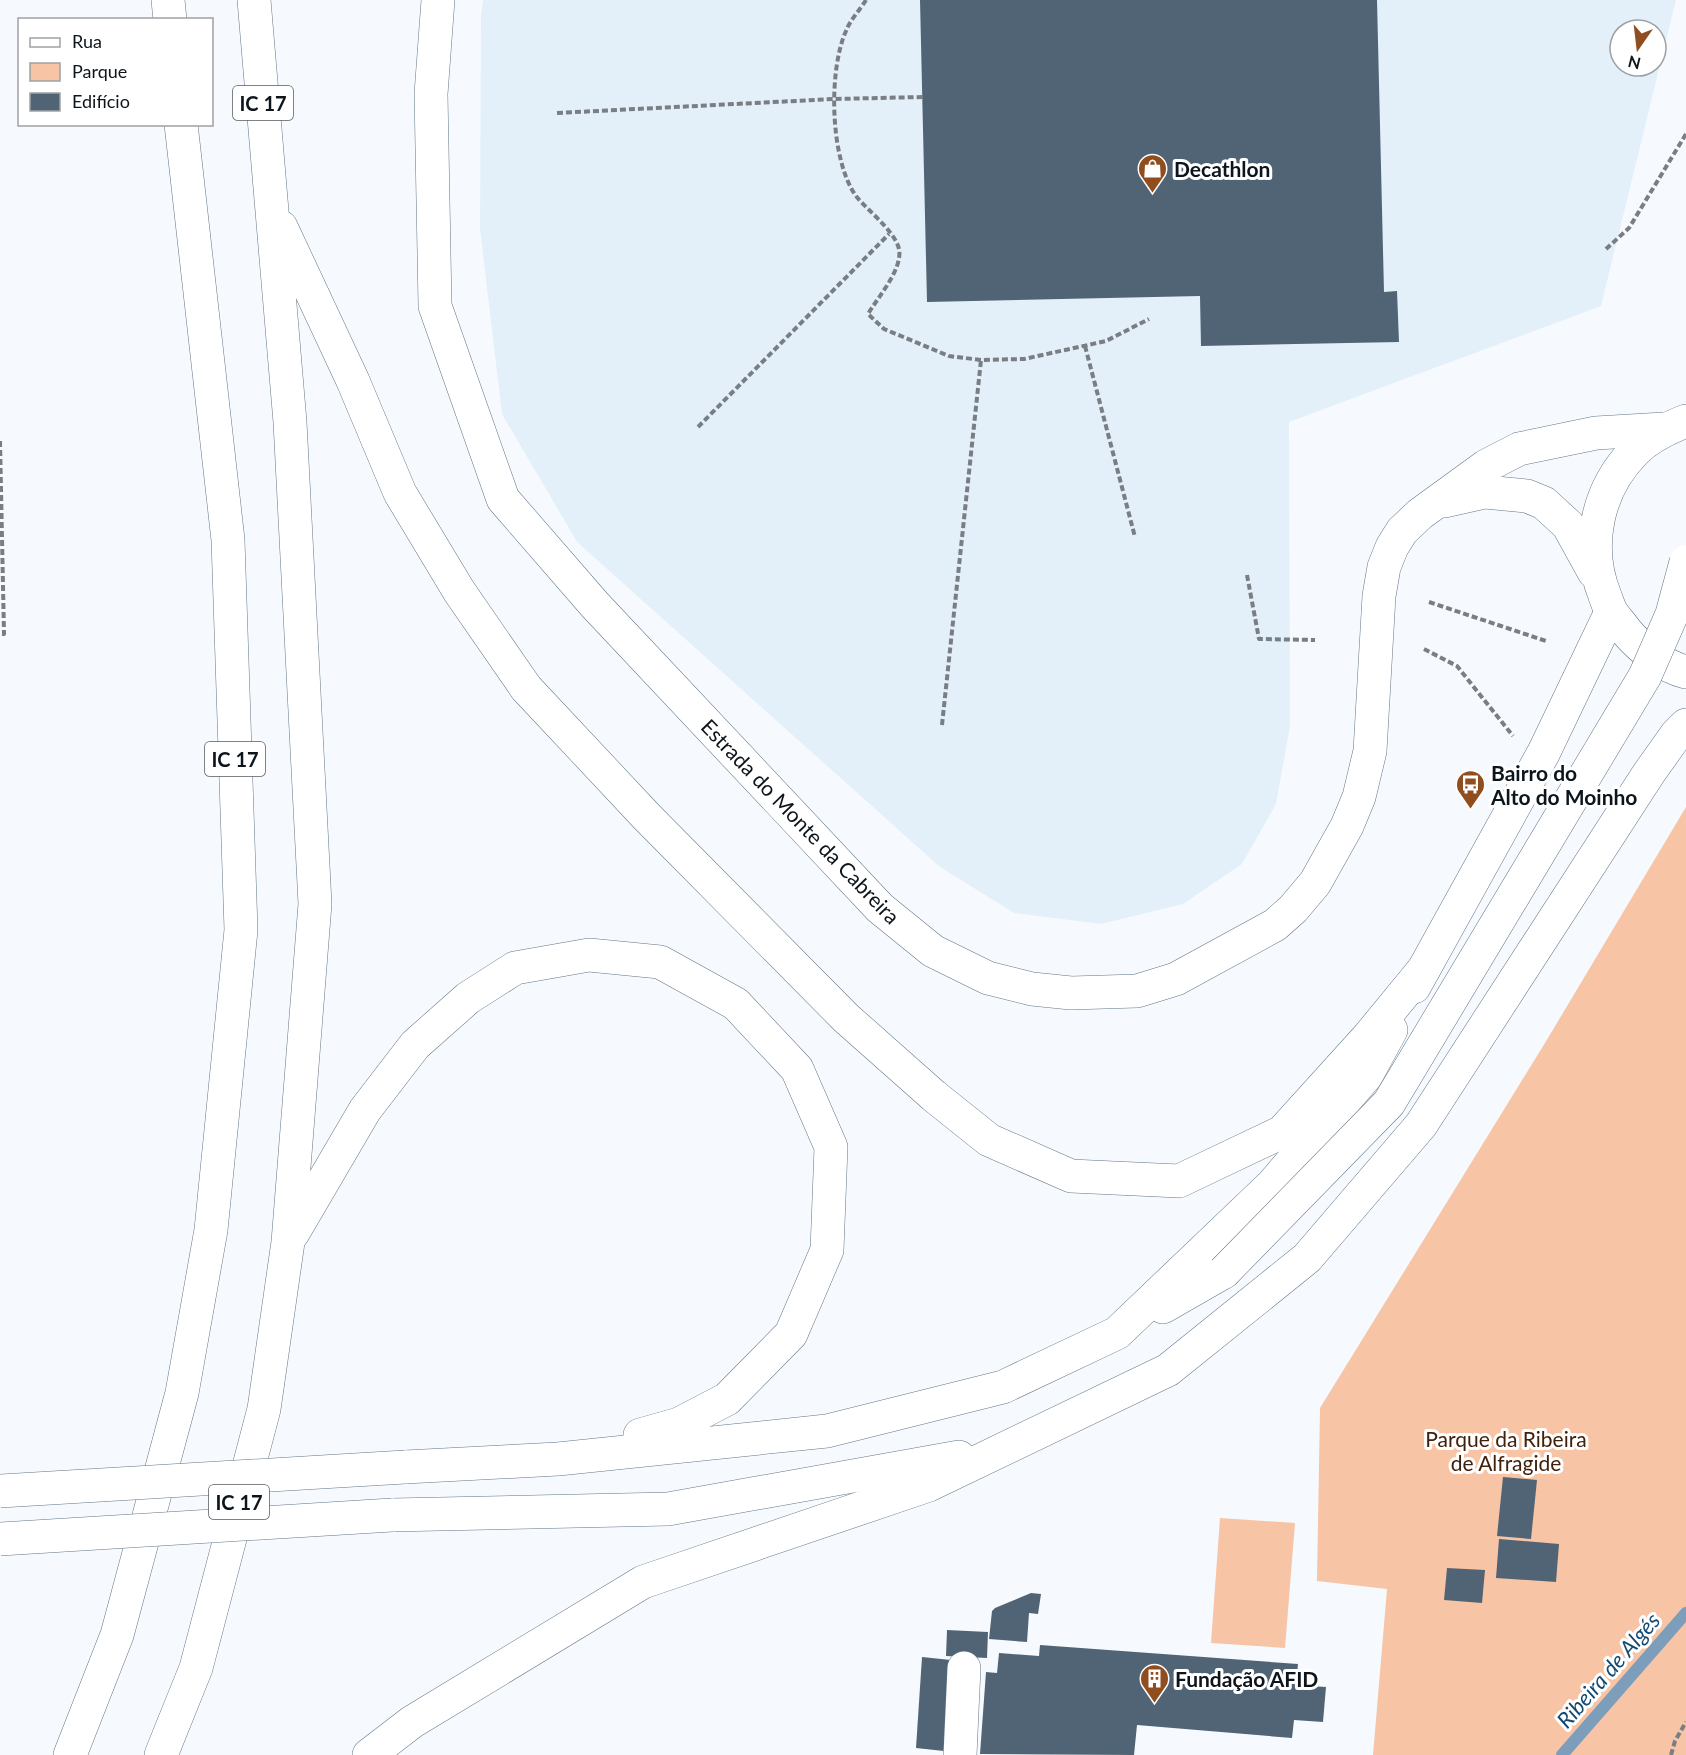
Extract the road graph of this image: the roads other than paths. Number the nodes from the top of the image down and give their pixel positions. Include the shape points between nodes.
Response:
1 (168, 0) edge
2 (254, 0) edge
3 (438, 0) edge
4 (170, 18) edge
5 (181, 126) edge
6 (272, 207) junction
7 (1675, 425) edge
8 (1436, 504) junction
9 (1686, 562) edge
10 (1598, 579) junction
11 (1611, 612) junction
12 (1686, 672) edge
13 (1686, 725) edge
14 (1424, 969) junction
15 (288, 1242) junction
16 (1117, 1333) junction
17 (1003, 1449) junction
18 (558, 1459) junction
19 (0, 1491) edge
20 (0, 1539) edge
21 (964, 1668) dead end
22 (70, 1755) edge
23 (161, 1755) edge
24 (369, 1755) edge
25 (960, 1755) edge

1 - 4 main road
2 - 6 main road, IC 17
3 - 8 main road, Estrada do Monte da Cabreira via 431,94 435,306 503,499 595,605 880,908 933,951 988,978 1032,989 1071,993 1137,991 1176,979 1275,925 1315,883 1359,797 1370,751 1376,632 1384,567 1402,531
5 - 22 main road, IC 17 via 228,540 241,930 211,1230 182,1392 117,1635
6 - 14 main road via 400,493 459,591 526,688 846,1018 989,1140 1071,1176 1179,1181 1282,1132
6 - 15 main road, IC 17 via 290,422 315,904
7 - 8 main road, Estrada do Monte da Cabreira via 1596,433 1519,449 1486,466
7 - 10 main road via 1635,450 1614,477 1600,509 1594,544
8 - 10 main road, Estrada do Monte da Cabreira via 1485,492 1527,496 1544,502 1568,525
9 - 16 main road, bridge via 1672,614 1645,676 1389,1103 1224,1272
10 - 11 main road
11 - 12 main road via 1639,645
11 - 14 main road via 1544,752
13 - 17 main road via 1649,773 1421,1125 1307,1258 1168,1370
14 - 16 main road via 1366,1076 1272,1185
15 - 18 main road via 365,1110 415,1045 468,998 515,968 589,955 660,962 736,1004 797,1069 831,1147 827,1250 792,1334 727,1398 679,1424
15 - 23 main road, IC 17 via 264,1409 196,1668
16 - 18 main road via 1003,1387 827,1431
17 - 20 main road, bridge via 668,1509 392,1515
17 - 24 main road via 929,1485 643,1582 412,1722
18 - 19 main road, bridge
21 - 25 main road

